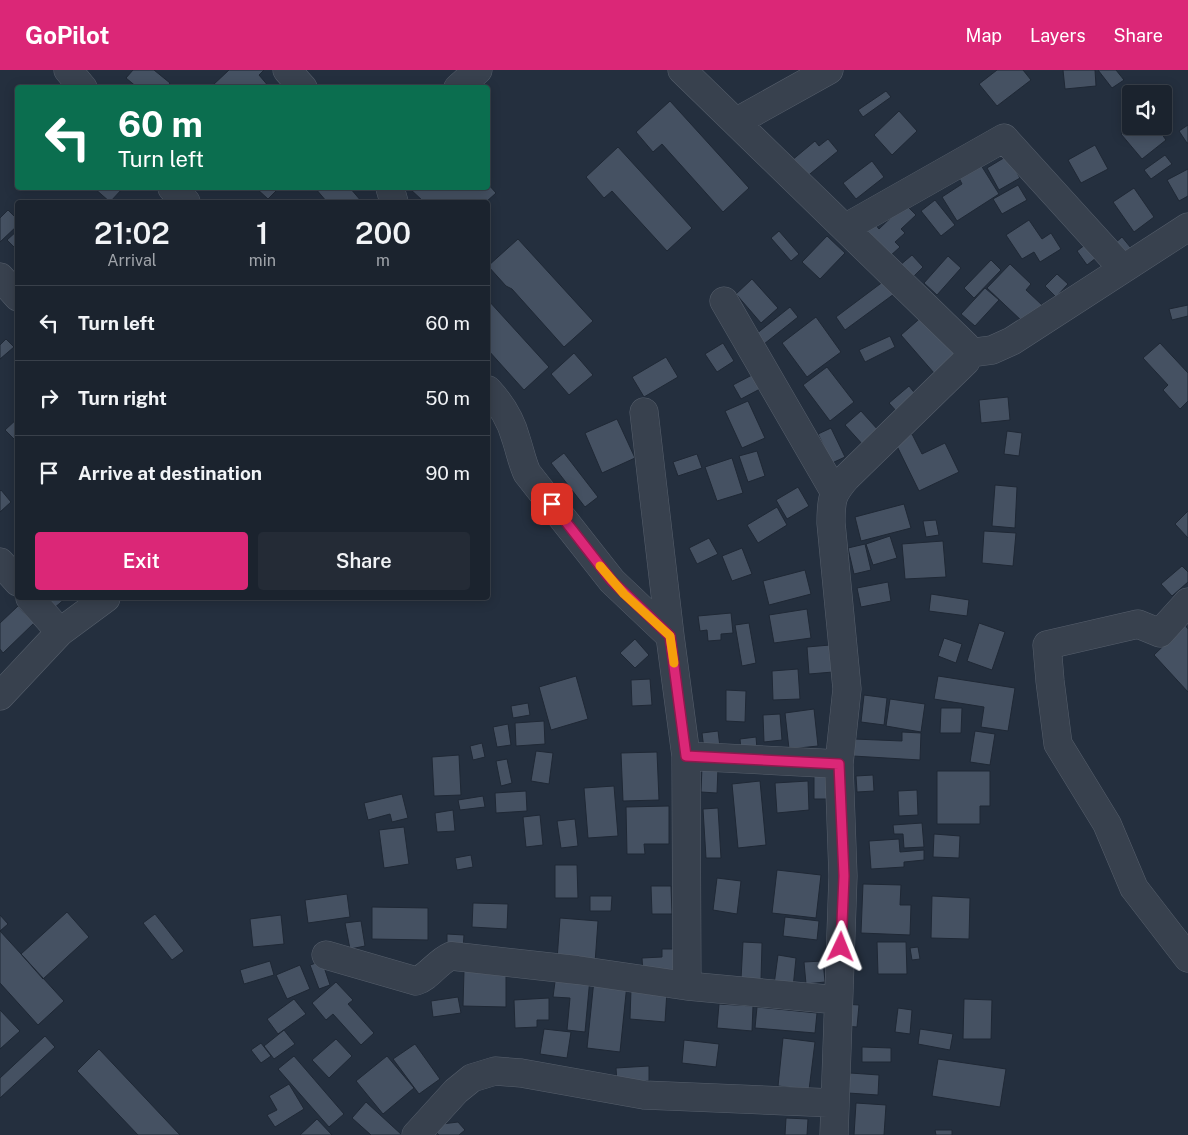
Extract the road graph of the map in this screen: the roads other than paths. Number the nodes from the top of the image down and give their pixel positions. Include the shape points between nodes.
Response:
1 (68, 70) edge
2 (287, 70) edge
3 (478, 70) edge
4 (682, 70) edge
5 (829, 70) edge
6 (80, 85) edge
7 (300, 85) edge
8 (461, 85) edge
9 (736, 122) junction
10 (174, 190) edge
11 (184, 200) edge
12 (1188, 227) edge
13 (845, 228) junction
14 (1123, 269) junction
15 (0, 277) edge
16 (15, 294) edge
17 (724, 301) dead end
18 (969, 353) junction
19 (490, 392) edge
20 (644, 412) dead end
21 (834, 491) junction
22 (0, 562) edge
23 (15, 579) edge
24 (32, 600) edge
25 (103, 600) edge
26 (1188, 602) edge
27 (60, 632) junction
28 (670, 636) junction
29 (0, 696) edge
30 (686, 756) junction
31 (839, 764) junction
32 (326, 955) dead end
33 (1188, 958) edge
34 (687, 986) junction
35 (838, 1000) junction
36 (834, 1103) junction
37 (416, 1135) edge
38 (834, 1135) edge

1 - 6 street
2 - 7 street
3 - 8 street
4 - 9 street
5 - 9 street
9 - 13 street
10 - 11 street
12 - 14 street
13 - 14 street via 1004,138
13 - 18 street via 966,346
14 - 18 street via 1012,341 992,350
15 - 16 street
17 - 21 street
18 - 21 street via 966,361
19 - 28 street via 507,416 527,473 612,581
20 - 28 street
21 - 31 street via 831,523 847,689
22 - 23 street
24 - 27 street
25 - 27 street
26 - 33 street via 1160,633 1138,624 1047,645 1058,744 1107,824 1134,888
27 - 29 street
28 - 30 street
30 - 31 street
30 - 34 street
31 - 35 street via 844,876
32 - 34 street via 416,981 451,956
34 - 35 street
35 - 36 street
36 - 37 street via 644,1095 495,1071 472,1078
36 - 38 street

